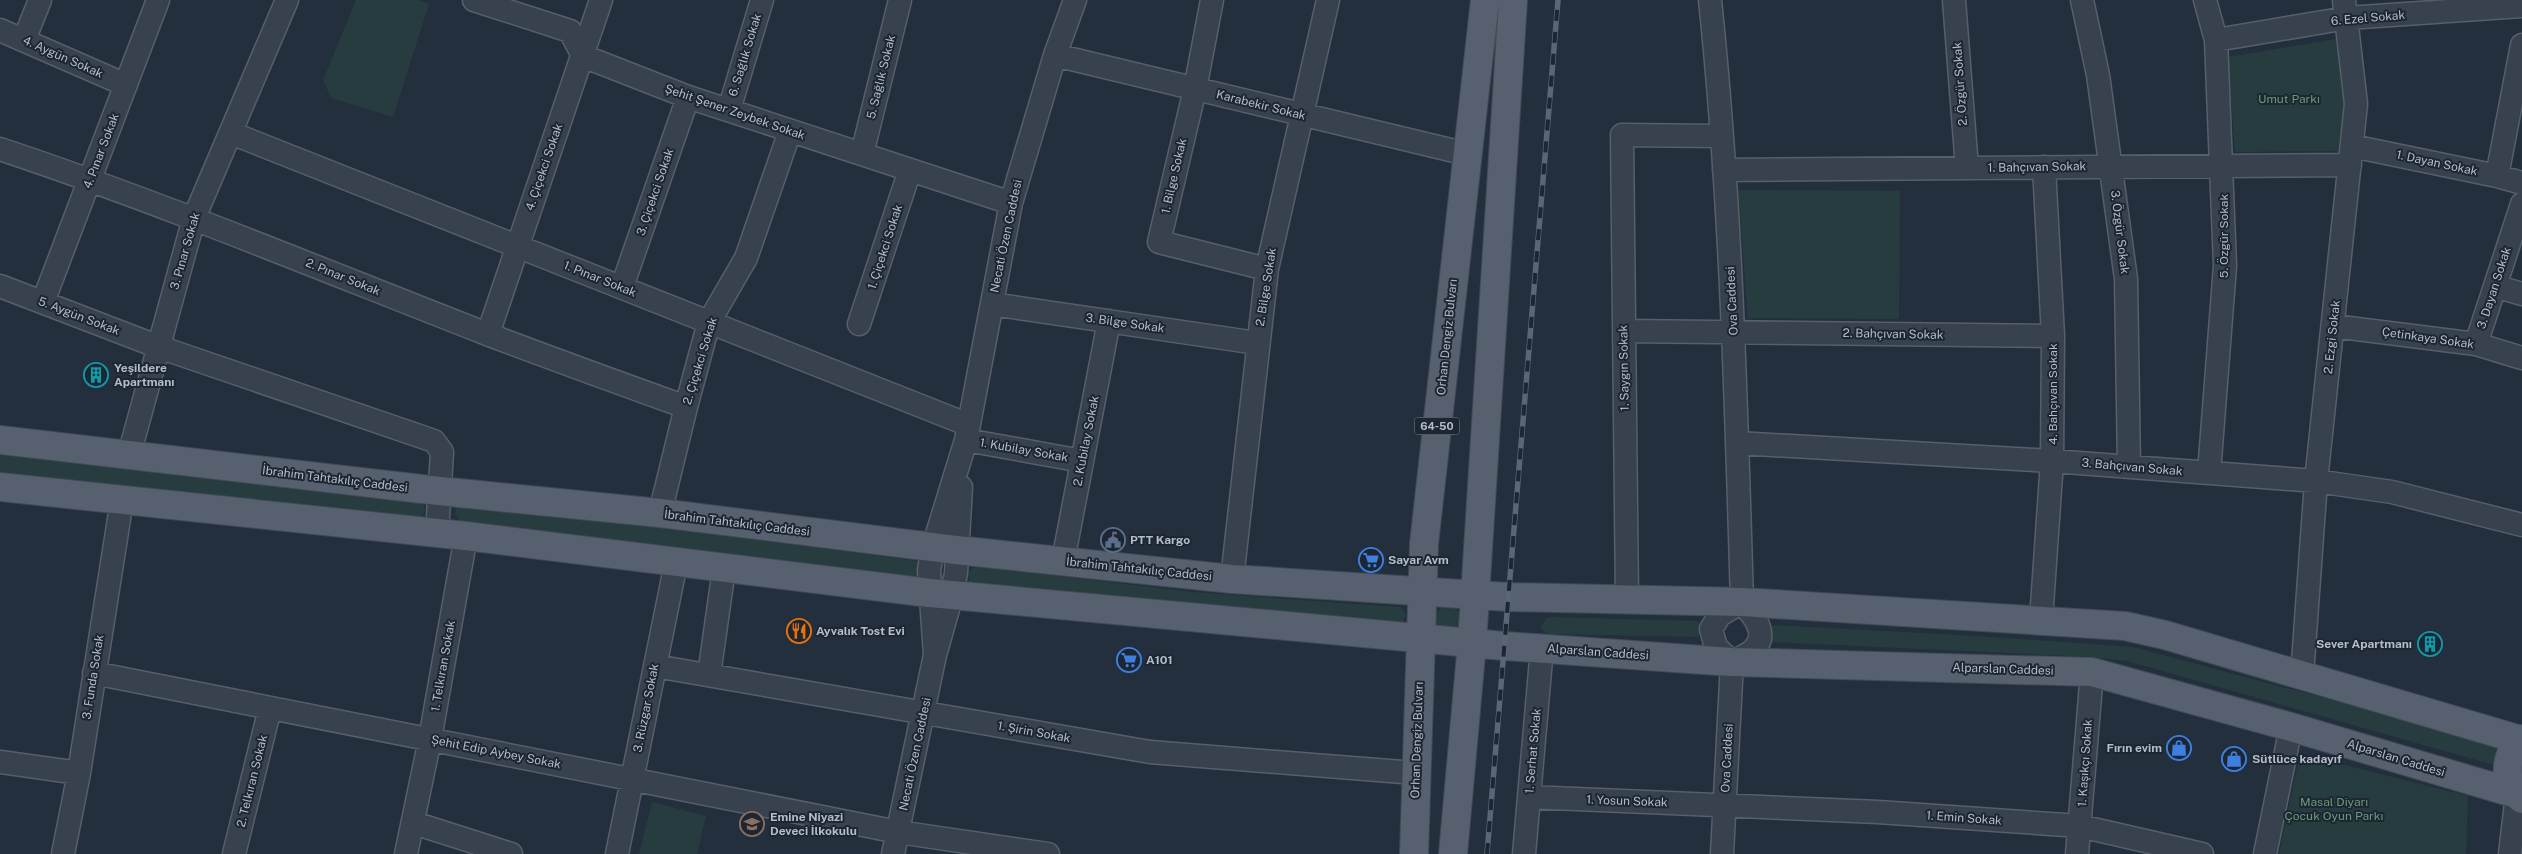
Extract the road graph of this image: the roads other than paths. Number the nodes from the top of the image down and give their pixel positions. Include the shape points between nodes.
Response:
1 (40, 0) edge
2 (158, 0) edge
3 (287, 0) edge
4 (474, 0) edge
5 (600, 0) edge
6 (762, 0) edge
7 (900, 0) edge
8 (1075, 0) edge
9 (1212, 0) edge
10 (1328, 0) edge
11 (1485, 0) edge
12 (1513, 0) edge
13 (1954, 0) edge
14 (2082, 0) edge
15 (2205, 0) edge
16 (1715, 1) edge
17 (498, 4) edge
18 (2522, 6) edge
19 (2345, 9) edge
20 (0, 30) edge
21 (24, 40) junction
22 (2216, 40) junction
23 (2522, 45) edge
24 (583, 56) junction
25 (1056, 56) junction
26 (126, 85) junction
27 (1195, 89) junction
28 (688, 97) junction
29 (729, 110) junction
30 (1302, 115) junction
31 (790, 131) junction
32 (231, 132) junction
33 (1721, 136) junction
34 (0, 149) edge
35 (862, 154) junction
36 (1467, 154) junction
37 (2351, 155) junction
38 (2223, 166) junction
39 (2044, 167) junction
40 (2112, 167) junction
41 (1967, 168) junction
42 (910, 170) junction
43 (1724, 170) junction
44 (2497, 176) junction
45 (90, 179) junction
46 (2522, 183) edge
47 (1011, 203) junction
48 (2522, 204) edge
49 (194, 218) junction
50 (517, 246) junction
51 (1267, 269) junction
52 (0, 286) edge
53 (2495, 286) junction
54 (622, 288) junction
55 (2522, 294) edge
56 (43, 302) junction
57 (992, 304) junction
58 (1109, 321) junction
59 (709, 322) junction
60 (859, 324) dead end
61 (2333, 326) junction
62 (1624, 331) junction
63 (1733, 331) junction
64 (488, 334) junction
65 (2053, 336) junction
66 (1257, 343) junction
67 (2476, 344) junction
68 (158, 347) junction
69 (2522, 358) edge
70 (686, 407) junction
71 (966, 438) junction
72 (0, 440) edge
73 (1737, 443) junction
74 (129, 455) junction
75 (1082, 461) junction
76 (2052, 461) junction
77 (2128, 467) junction
78 (2209, 473) junction
79 (2316, 481) junction
80 (0, 487) edge
81 (439, 491) junction
82 (122, 500) junction
83 (660, 513) junction
84 (2522, 525) edge
85 (437, 533) junction
86 (466, 536) junction
87 (944, 549) junction
88 (1063, 562) junction
89 (676, 563) junction
90 (724, 568) junction
91 (1232, 579) junction
92 (1423, 591) junction
93 (941, 594) junction
94 (1475, 594) junction
95 (1627, 600) junction
96 (1742, 602) junction
97 (2041, 620) junction
98 (1421, 639) junction
99 (1472, 643) junction
100 (1542, 648) junction
101 (1732, 662) junction
102 (655, 666) junction
103 (2092, 672) junction
104 (94, 673) junction
105 (709, 675) junction
106 (2302, 676) junction
107 (270, 708) junction
108 (924, 712) junction
109 (2292, 727) junction
110 (2521, 739) edge
111 (430, 740) junction
112 (0, 762) edge
113 (79, 773) junction
114 (1415, 773) junction
115 (632, 779) junction
116 (1529, 797) junction
117 (2519, 797) edge
118 (1724, 804) junction
119 (414, 823) junction
120 (2080, 826) junction
121 (898, 832) junction
122 (63, 854) edge
123 (234, 854) edge
124 (406, 854) edge
125 (511, 854) edge
126 (617, 854) edge
127 (893, 854) edge
128 (1048, 854) edge
129 (1414, 854) edge
130 (1453, 854) edge
131 (1524, 854) edge
132 (1722, 854) edge
133 (2077, 854) edge
134 (2202, 854) edge
135 (2266, 854) edge
136 (2510, 854) edge

1 - 21 street
2 - 26 street, 4. Pınar Sokak
3 - 32 street, 3. Pınar Sokak
4 - 17 street
5 - 24 street, 4. Çiçekci Sokak
6 - 29 street, 6. Sağlık Sokak
7 - 35 street, 5. Sağlık Sokak
8 - 25 street, Necati Özen Caddesi
9 - 27 street, 1. Bilge Sokak
10 - 30 street, 2. Bilge Sokak
11 - 36 main road, Orhan Dengiz Bulvarı / 64-50
12 - 94 main road
13 - 41 street, 2. Özgür Sokak
14 - 40 street, 3. Özgür Sokak
15 - 22 street, 5. Özgür Sokak
16 - 33 street, Ova Caddesi
17 - 24 street via 570,31
18 - 19 street, 6. Ezel Sokak
19 - 22 street, 6. Ezel Sokak
19 - 37 street, 2. Ezgi Sokak via 2356,104
20 - 21 street, 4. Aygün Sokak
21 - 26 street, 4. Aygün Sokak
22 - 38 street, 5. Özgür Sokak
23 - 44 street
24 - 28 street, Şehit Şener Zeybek Sokak
24 - 50 street, 4. Çiçekci Sokak
25 - 27 street, Karabekir Sokak
25 - 47 street, Necati Özen Caddesi
26 - 45 street, 4. Pınar Sokak
27 - 30 street, Karabekir Sokak
27 - 51 street, 1. Bilge Sokak via 1159,242
28 - 29 street, Şehit Şener Zeybek Sokak
28 - 54 street, 3. Çiçekci Sokak
29 - 31 street, Şehit Şener Zeybek Sokak
30 - 36 street, Karabekir Sokak
30 - 51 street, 2. Bilge Sokak
31 - 35 street, Şehit Şener Zeybek Sokak
31 - 59 street, 2. Çiçekci Sokak via 746,258
32 - 49 street, 3. Pınar Sokak
32 - 50 street, 1. Pınar Sokak
33 - 43 street, Ova Caddesi
33 - 62 street, 1. Saygın Sokak via 1622,135
34 - 45 street, 2. Pınar Sokak
35 - 42 street, Şehit Şener Zeybek Sokak
36 - 92 main road, Orhan Dengiz Bulvarı / 64-50 via 1424,544
37 - 38 street, 1. Bahçıvan Sokak
37 - 44 street, 1. Dayan Sokak
37 - 61 street, 2. Ezgi Sokak
38 - 40 street, 1. Bahçıvan Sokak
38 - 78 street, 5. Özgür Sokak via 2226,266
39 - 40 street, 1. Bahçıvan Sokak
39 - 41 street, 1. Bahçıvan Sokak
39 - 65 street, 4. Bahçıvan Sokak
40 - 77 street, 3. Özgür Sokak via 2126,279
41 - 43 street, 1. Bahçıvan Sokak
42 - 47 street, Şehit Şener Zeybek Sokak
42 - 60 street, 1. Çiçekci Sokak
43 - 63 street, Ova Caddesi
44 - 46 street, 1. Dayan Sokak
45 - 49 street, 2. Pınar Sokak
45 - 56 street, 4. Pınar Sokak
47 - 57 street, Necati Özen Caddesi
48 - 53 street, 3. Dayan Sokak
49 - 64 street, 2. Pınar Sokak
49 - 68 street, 3. Pınar Sokak
50 - 54 street, 1. Pınar Sokak
50 - 64 street, 4. Çiçekci Sokak
51 - 66 street, 2. Bilge Sokak
52 - 56 street, 5. Aygün Sokak
53 - 55 street
53 - 67 street, 3. Dayan Sokak
54 - 59 street, 1. Pınar Sokak
56 - 68 street, 5. Aygün Sokak
57 - 58 street, 3. Bilge Sokak
57 - 71 street, Necati Özen Caddesi
58 - 66 street, 3. Bilge Sokak
58 - 75 street, 2. Kubilay Sokak
59 - 70 street, 2. Çiçekci Sokak
59 - 71 street, 1. Pınar Sokak
61 - 67 street, Çetinkaya Sokak
61 - 79 street, 2. Ezgi Sokak
62 - 63 street, 2. Bahçıvan Sokak
62 - 95 street, 1. Saygın Sokak
63 - 65 street, 2. Bahçıvan Sokak
63 - 73 street, Ova Caddesi
64 - 70 street, 2. Pınar Sokak
65 - 76 street, 4. Bahçıvan Sokak
66 - 91 street, 2. Bilge Sokak
67 - 69 street, Çetinkaya Sokak
68 - 74 street, 3. Pınar Sokak
68 - 81 street, 5. Aygün Sokak via 434,441 442,452
70 - 83 street, 2. Çiçekci Sokak
71 - 75 street, 1. Kubilay Sokak
71 - 87 street, Necati Özen Caddesi
72 - 74 main road, İbrahim Tahtakılıç Caddesi
73 - 76 street, 3. Bahçıvan Sokak
73 - 96 street, Ova Caddesi
74 - 81 main road, İbrahim Tahtakılıç Caddesi
75 - 88 street, 2. Kubilay Sokak
76 - 77 street, 3. Bahçıvan Sokak
76 - 97 street, 4. Bahçıvan Sokak
77 - 78 street, 3. Bahçıvan Sokak
78 - 79 street, 3. Bahçıvan Sokak
79 - 84 street, 3. Bahçıvan Sokak via 2392,492
79 - 106 street, 2. Ezgi Sokak
80 - 82 main road
81 - 83 main road, İbrahim Tahtakılıç Caddesi
81 - 85 street, 5. Aygün Sokak
82 - 85 main road
82 - 104 street, 3. Funda Sokak
83 - 87 main road, İbrahim Tahtakılıç Caddesi
85 - 86 main road
86 - 89 main road
86 - 111 street, 1. Telkıran Sokak
87 - 88 main road, İbrahim Tahtakılıç Caddesi
87 - 93 street, Necati Özen Caddesi via 929,570
88 - 91 main road, İbrahim Tahtakılıç Caddesi
89 - 90 main road
89 - 102 street, 3. Rüzgar Sokak
90 - 93 main road
90 - 105 street
91 - 92 main road, İbrahim Tahtakılıç Caddesi
92 - 94 main road, İbrahim Tahtakılıç Caddesi
92 - 98 main road, Orhan Dengiz Bulvarı / 64-50
93 - 98 main road
93 - 108 street, Necati Özen Caddesi via 935,655
94 - 95 main road
94 - 99 main road
95 - 96 main road
96 - 97 main road
96 - 101 street via 1756,618 1761,633 1754,649
96 - 101 street via 1720,615 1711,629 1716,647
97 - 106 main road via 2125,626
98 - 99 main road
98 - 114 main road, Orhan Dengiz Bulvarı / 64-50
99 - 100 main road, Alparslan Caddesi
99 - 130 main road
100 - 101 main road, Alparslan Caddesi
100 - 116 street, 1. Serhat Sokak
101 - 103 main road, Alparslan Caddesi
101 - 118 street, Ova Caddesi
102 - 105 street, 1. Şirin Sokak
102 - 115 street, 3. Rüzgar Sokak
103 - 109 main road, Alparslan Caddesi
103 - 120 street, 1. Kaşıkçı Sokak
104 - 107 street, Şehit Edip Aybey Sokak
104 - 113 street, 3. Funda Sokak
105 - 108 street, 1. Şirin Sokak
106 - 110 main road
107 - 111 street, Şehit Edip Aybey Sokak
107 - 123 street, 2. Telkıran Sokak
108 - 114 street, 1. Şirin Sokak via 1150,752
108 - 121 street, Necati Özen Caddesi
109 - 117 main road, Alparslan Caddesi
109 - 135 street
110 - 117 main road via 2509,759 2507,772
111 - 115 street, Şehit Edip Aybey Sokak
111 - 119 street, 1. Telkıran Sokak
112 - 113 street
113 - 122 street, 3. Funda Sokak
114 - 129 main road, Orhan Dengiz Bulvarı / 64-50
115 - 121 street, Şehit Edip Aybey Sokak
115 - 126 street, 3. Rüzgar Sokak
116 - 118 street, 1. Yosun Sokak
116 - 131 street, 1. Serhat Sokak
117 - 136 street
118 - 120 street, 1. Emin Sokak
118 - 132 street, Ova Caddesi
119 - 124 street, 1. Telkıran Sokak
119 - 125 street
120 - 133 street, 1. Kaşıkçı Sokak
120 - 134 street, 1. Emin Sokak
121 - 127 street, Necati Özen Caddesi
121 - 128 street, Şehit Edip Aybey Sokak

